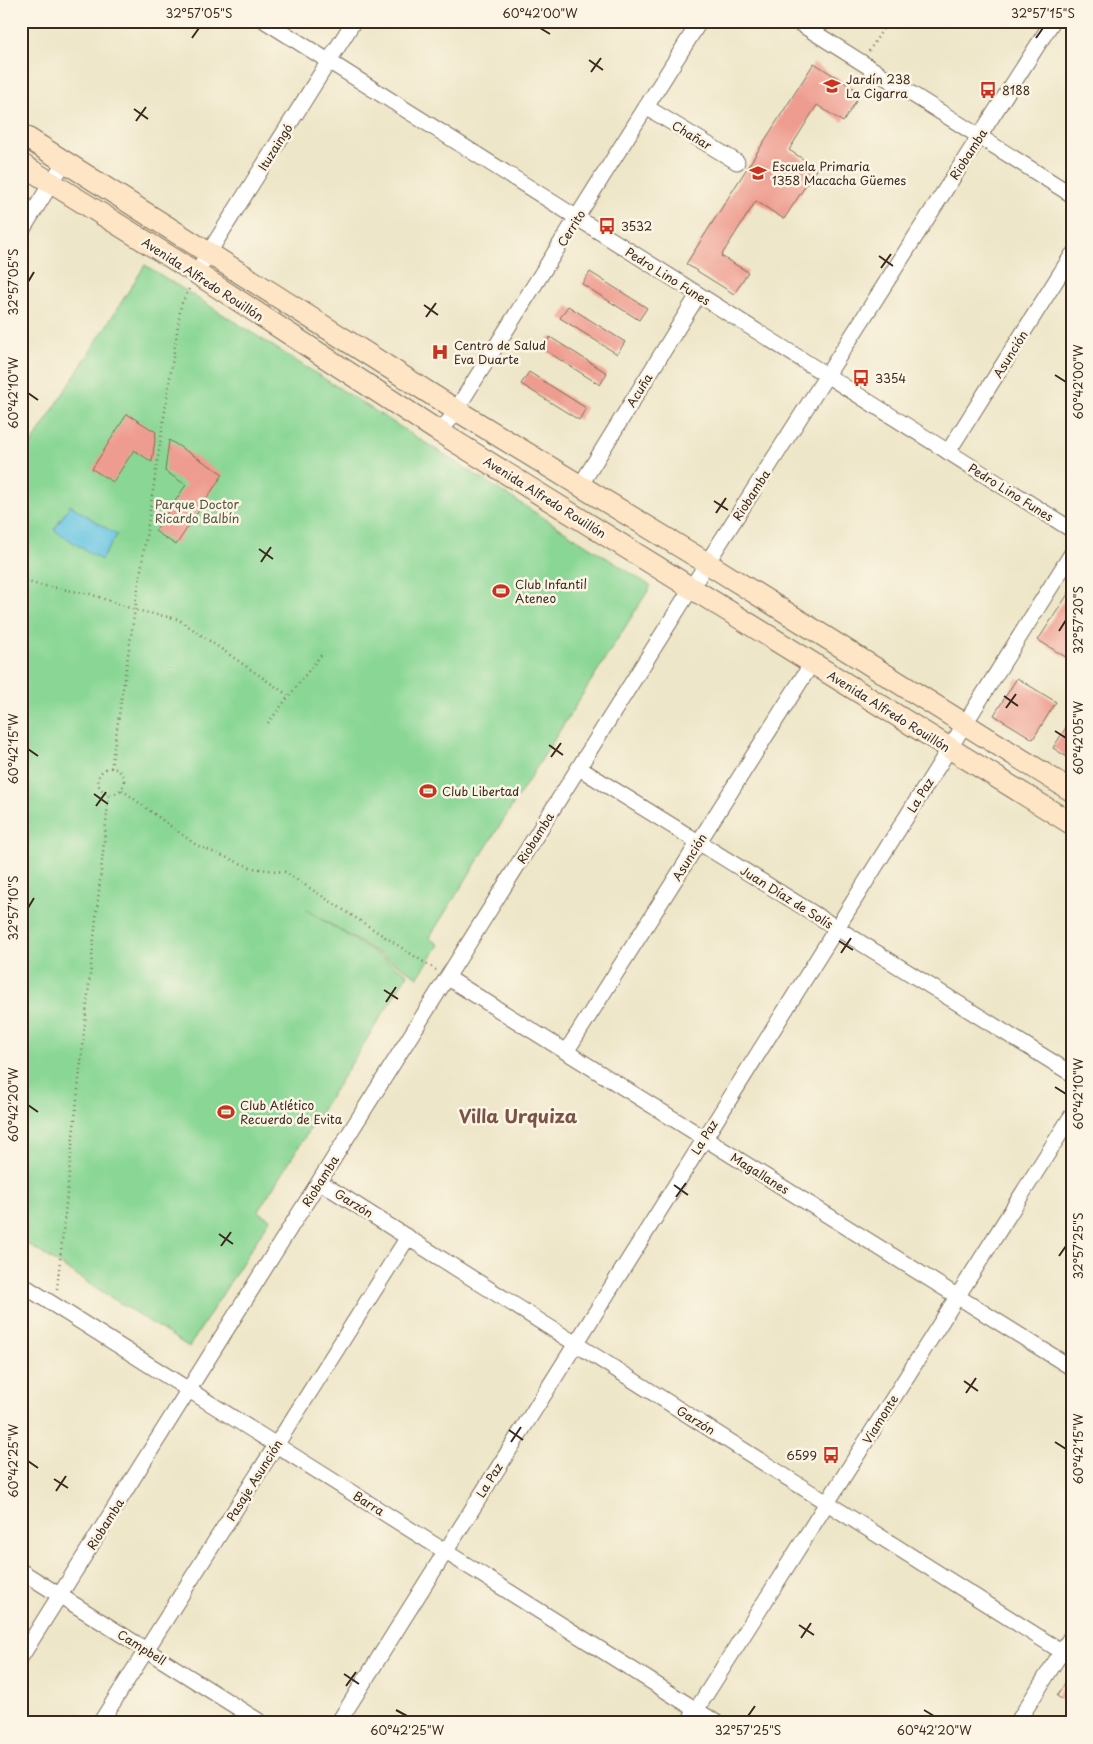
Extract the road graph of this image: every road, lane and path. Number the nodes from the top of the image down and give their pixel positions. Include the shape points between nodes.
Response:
1 (265, 21) edge
2 (354, 21) edge
3 (700, 21) edge
4 (796, 21) edge
5 (888, 21) edge
6 (1053, 21) edge
7 (329, 61) junction
8 (862, 63) junction
9 (646, 107) junction
10 (21, 134) edge
11 (979, 137) junction
12 (65, 162) junction
13 (737, 162) dead end
14 (21, 164) edge
15 (52, 183) junction
16 (1072, 195) edge
17 (577, 218) junction
18 (21, 232) edge
19 (209, 252) junction
20 (1072, 256) edge
21 (196, 273) junction
22 (698, 295) junction
23 (827, 376) junction
24 (456, 410) junction
25 (438, 431) junction
26 (948, 452) junction
27 (580, 486) junction
28 (1072, 530) edge
29 (1072, 553) edge
30 (700, 575) junction
31 (21, 580) edge
32 (135, 610) junction
33 (321, 655) dead end
34 (812, 663) junction
35 (289, 696) junction
36 (268, 723) dead end
37 (964, 724) junction
38 (949, 748) junction
39 (111, 768) junction
40 (579, 768) junction
41 (122, 790) junction
42 (1072, 792) edge
43 (109, 795) junction
44 (1072, 824) edge
45 (699, 842) junction
46 (836, 928) junction
47 (448, 978) junction
48 (566, 1052) junction
49 (1072, 1074) edge
50 (1072, 1115) edge
51 (704, 1138) junction
52 (320, 1182) junction
53 (408, 1237) junction
54 (21, 1284) edge
55 (957, 1297) junction
56 (55, 1305) junction
57 (575, 1343) junction
58 (1072, 1368) edge
59 (189, 1390) junction
60 (276, 1445) junction
61 (827, 1503) junction
62 (444, 1551) junction
63 (21, 1571) edge
64 (60, 1596) junction
65 (1072, 1635) edge
66 (146, 1650) junction
67 (1067, 1655) edge
68 (21, 1657) edge
69 (696, 1710) junction
70 (100, 1723) edge
71 (262, 1723) edge
72 (338, 1723) edge
73 (688, 1723) edge
74 (717, 1723) edge
75 (1017, 1723) edge

1 - 7 street, Pedro Lino Funes
2 - 7 street, Ituzaingó
3 - 9 street, Cerrito
4 - 8 street
5 - 8 path
6 - 11 street, Riobamba
7 - 17 street, Pedro Lino Funes
7 - 19 street, Ituzaingó
8 - 11 street
9 - 13 street, Chañar
9 - 17 street, Cerrito
10 - 12 street, Avenida Alfredo Rouillón
11 - 16 street
11 - 23 street, Riobamba
12 - 15 street
12 - 19 street, Avenida Alfredo Rouillón
14 - 15 street, Avenida Alfredo Rouillón
15 - 18 street
15 - 21 street, Avenida Alfredo Rouillón
17 - 22 street, Pedro Lino Funes
17 - 24 street, Cerrito
19 - 21 street, Ituzaingó
19 - 24 street, Avenida Alfredo Rouillón
20 - 26 street, Asunción
21 - 25 street, Avenida Alfredo Rouillón
21 - 32 path via 181,305
22 - 23 street, Pedro Lino Funes
22 - 27 street, Acuña
23 - 26 street, Pedro Lino Funes
23 - 30 street, Riobamba
24 - 25 street, Cerrito
24 - 27 street, Avenida Alfredo Rouillón
25 - 30 street, Avenida Alfredo Rouillón
26 - 28 street, Pedro Lino Funes
27 - 30 street, Avenida Alfredo Rouillón
29 - 37 street, La Paz
30 - 34 street, Avenida Alfredo Rouillón
30 - 37 street, Avenida Alfredo Rouillón
30 - 40 street, Riobamba
31 - 32 path via 90,594
32 - 35 path via 178,619
32 - 39 path
33 - 35 path
34 - 38 street, Avenida Alfredo Rouillón
34 - 45 street, Asunción
35 - 36 path
37 - 38 street, La Paz
37 - 42 street, Avenida Alfredo Rouillón
38 - 44 street, Avenida Alfredo Rouillón
38 - 46 street, La Paz
39 - 41 path via 124,775
39 - 43 path via 98,776 101,791
40 - 45 street, Juan Díaz de Solís
40 - 47 street, Riobamba
41 - 43 path
41 - 47 path via 196,845 252,868 284,872
43 - 56 path
45 - 46 street, Juan Díaz de Solís
45 - 48 street, Asunción
46 - 49 street, Juan Díaz de Solís
46 - 51 street, La Paz
47 - 48 street, Magallanes
47 - 52 street, Riobamba
48 - 51 street, Magallanes
50 - 55 street, Viamonte
51 - 55 street, Magallanes
51 - 57 street, La Paz
52 - 53 street, Garzón
52 - 59 street, Riobamba
53 - 57 street, Garzón
53 - 60 street, Pasaje Asunción
54 - 56 street, Barra
55 - 58 street, Magallanes
55 - 61 street, Viamonte
56 - 59 street, Barra
57 - 61 street, Garzón
57 - 62 street, La Paz
59 - 60 street, Barra
59 - 64 street, Riobamba
60 - 62 street, Barra
60 - 66 street, Pasaje Asunción
61 - 67 street, Garzón
61 - 69 street, Viamonte
62 - 69 street, Barra
62 - 72 street, La Paz
63 - 64 street, Campbell
64 - 66 street, Campbell
64 - 68 street, Riobamba
65 - 67 street
66 - 70 street, Pasaje Asunción
66 - 71 street, Campbell
67 - 75 street
69 - 73 street, Viamonte
69 - 74 street, Barra

